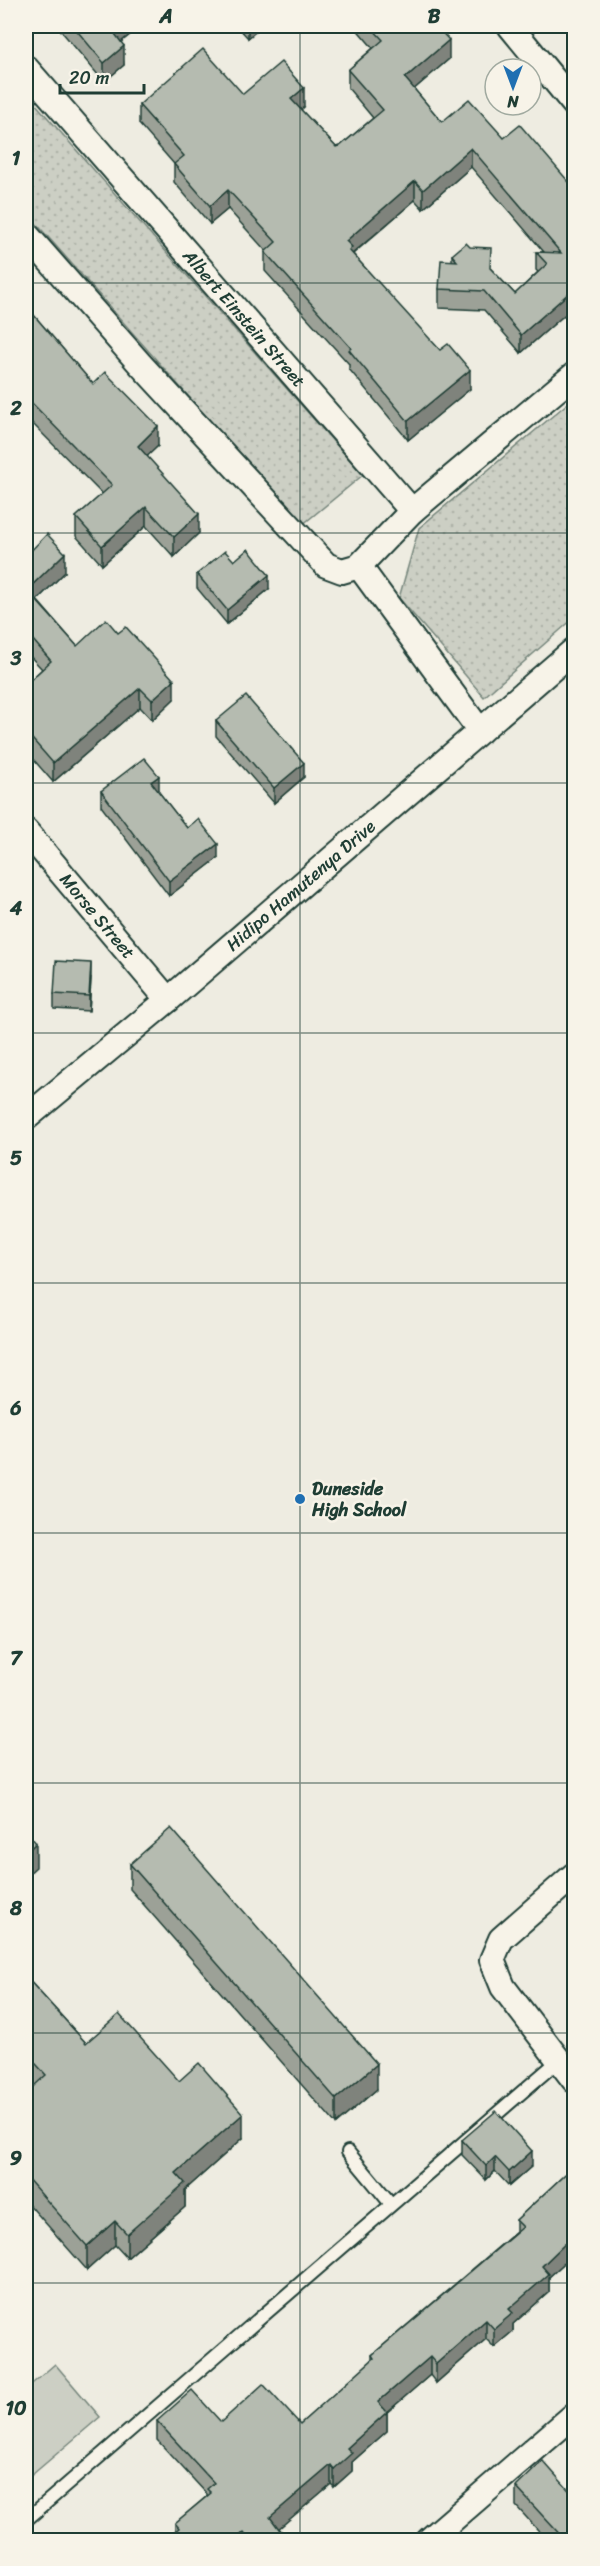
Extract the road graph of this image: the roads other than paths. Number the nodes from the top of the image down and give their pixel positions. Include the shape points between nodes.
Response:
1 (510, 26) edge
2 (26, 68) edge
3 (574, 104) edge
4 (26, 234) edge
5 (574, 375) edge
6 (412, 511) junction
7 (359, 566) junction
8 (574, 650) edge
9 (480, 731) junction
10 (26, 831) edge
11 (168, 1000) junction
12 (26, 1118) edge
13 (574, 1875) edge
14 (558, 2061) junction
15 (574, 2080) edge
16 (348, 2152) dead end
17 (391, 2204) junction
18 (574, 2415) edge
19 (26, 2520) edge
20 (429, 2541) edge

1 - 3 street
2 - 6 street, Albert Einstein Street
4 - 7 street via 326,565 342,571
5 - 6 street
6 - 7 street
7 - 9 street
8 - 9 street, Hidipo Hamutenya Drive
9 - 11 street, Hidipo Hamutenya Drive
10 - 11 street, Morse Street
11 - 12 street, Hidipo Hamutenya Drive
13 - 14 street via 501,1939 492,1960 503,1987
14 - 15 street
14 - 17 lane
16 - 17 lane
17 - 19 lane
18 - 20 street

